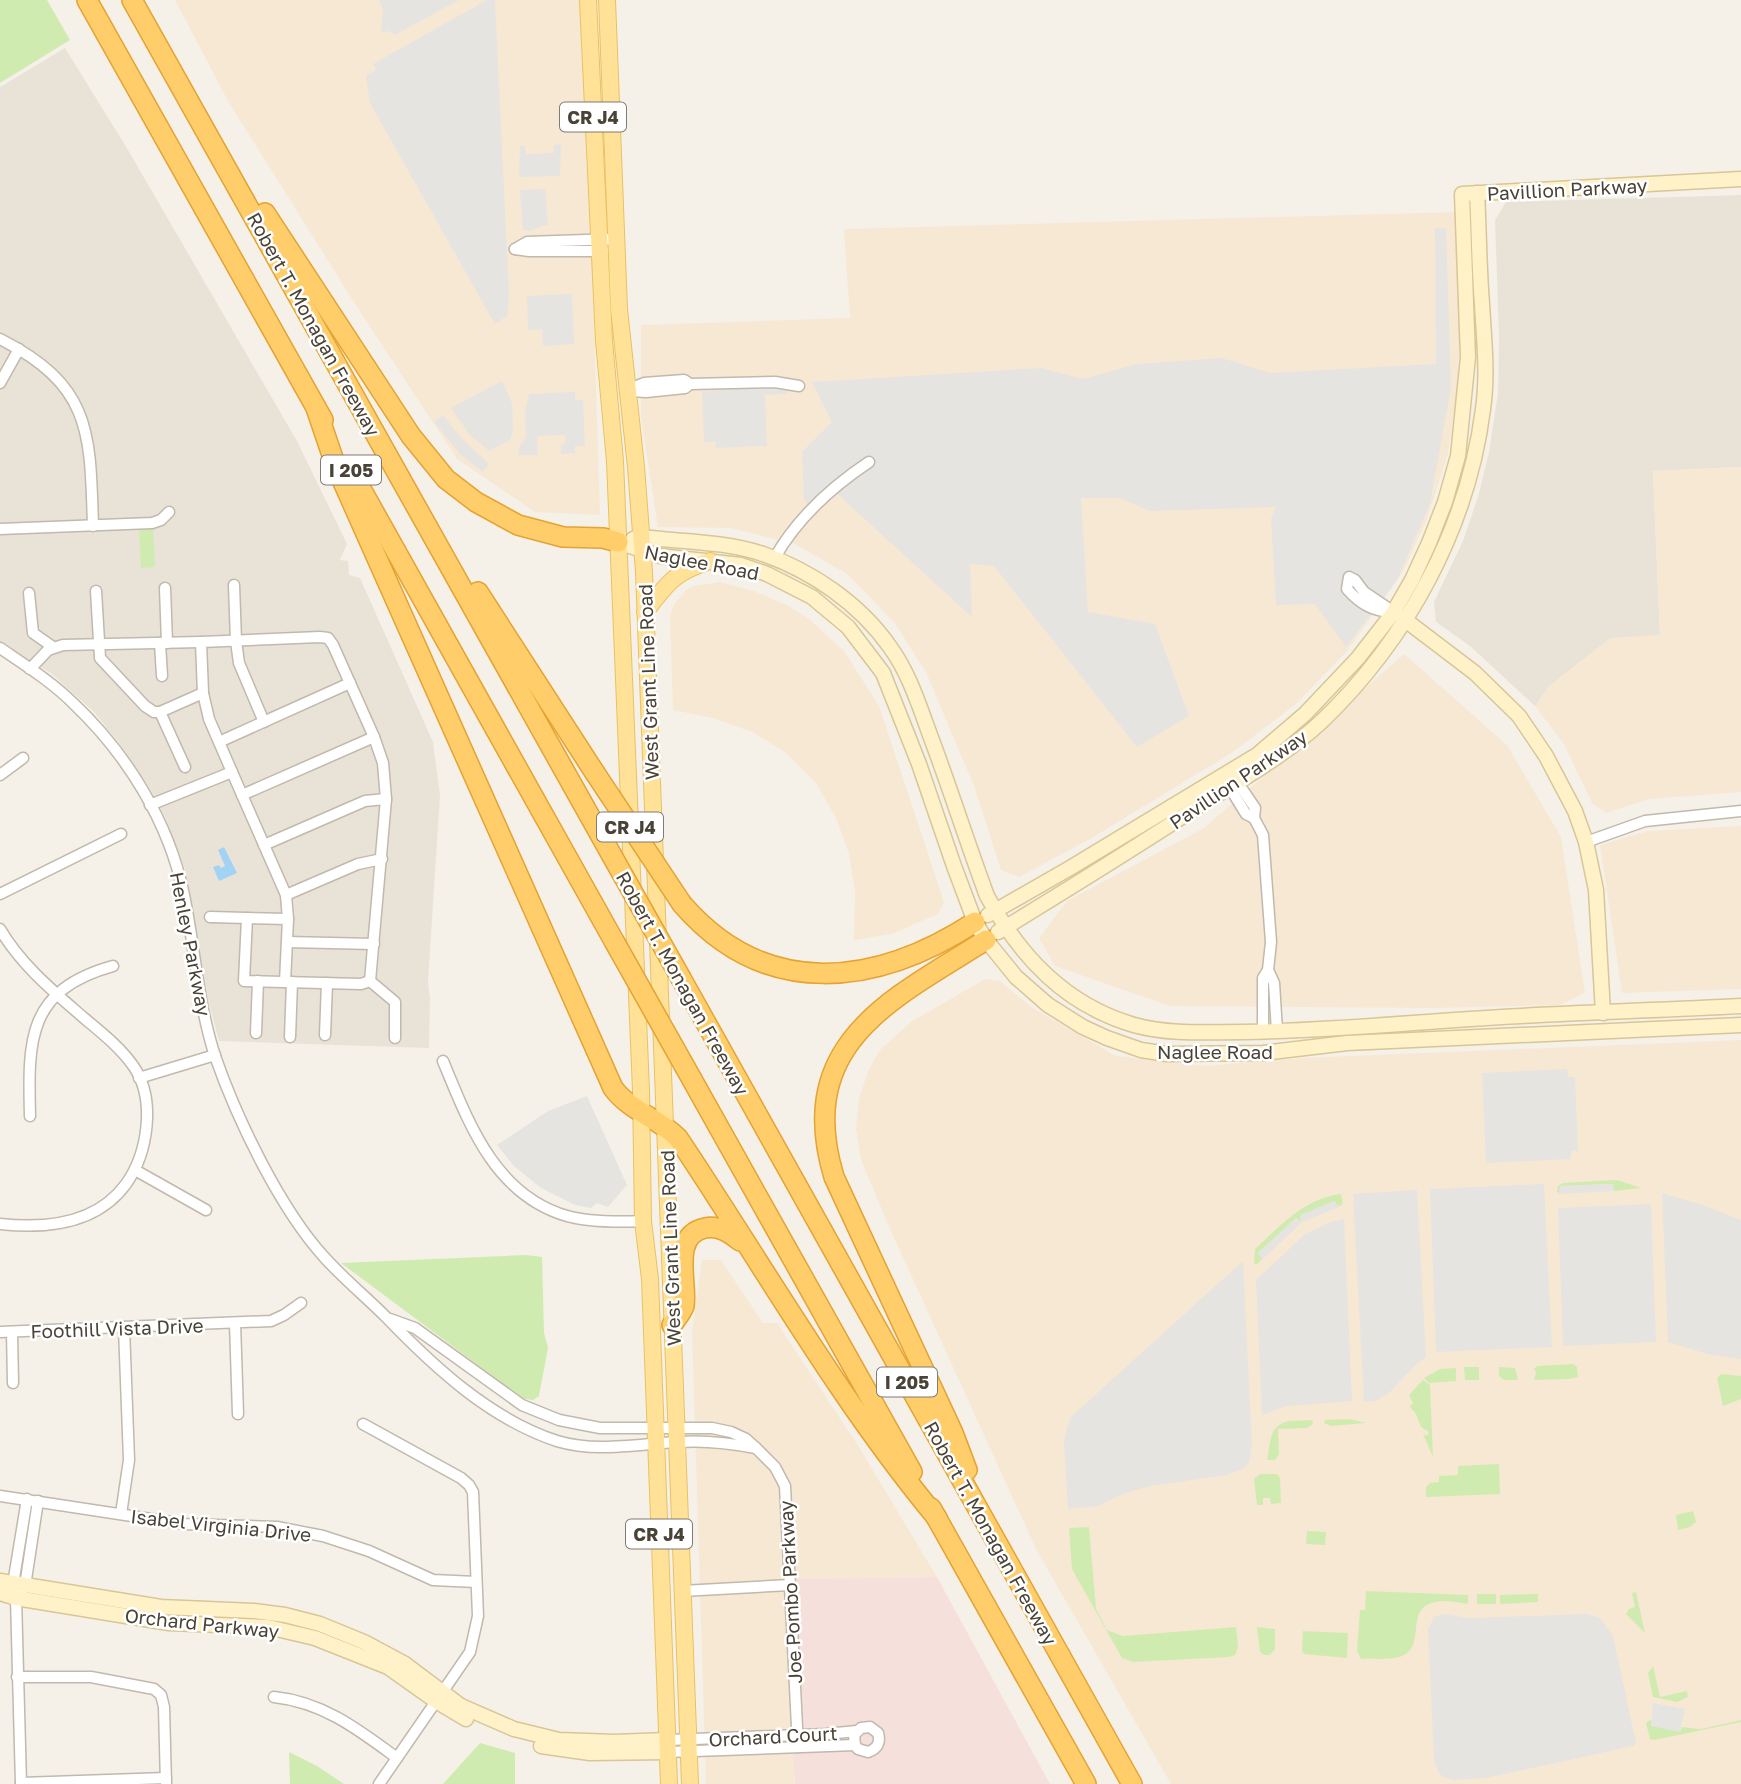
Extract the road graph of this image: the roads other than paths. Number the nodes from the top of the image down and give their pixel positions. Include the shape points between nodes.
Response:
1 (87, 0) edge
2 (132, 0) edge
3 (588, 0) edge
4 (607, 0) edge
5 (224, 165) junction
6 (1741, 179) edge
7 (1477, 193) junction
8 (599, 245) junction
9 (616, 245) junction
10 (0, 339) edge
11 (19, 349) junction
12 (0, 383) edge
13 (799, 386) dead end
14 (627, 390) junction
15 (317, 411) junction
16 (869, 463) dead end
17 (169, 512) dead end
18 (93, 526) junction
19 (0, 529) edge
20 (436, 542) junction
21 (618, 542) junction
22 (642, 544) junction
23 (774, 559) junction
24 (710, 561) junction
25 (234, 585) dead end
26 (165, 588) dead end
27 (96, 591) dead end
28 (29, 593) dead end
29 (645, 612) junction
30 (1399, 616) junction
31 (236, 640) junction
32 (201, 642) junction
33 (164, 643) junction
34 (97, 645) junction
35 (53, 647) junction
36 (0, 649) edge
37 (30, 669) junction
38 (162, 676) dead end
39 (350, 683) junction
40 (203, 693) junction
41 (160, 712) junction
42 (264, 722) junction
43 (374, 737) junction
44 (219, 742) junction
45 (23, 758) dead end
46 (185, 767) dead end
47 (232, 772) junction
48 (0, 775) edge
49 (1234, 785) junction
50 (242, 795) junction
51 (386, 799) junction
52 (150, 805) junction
53 (1741, 811) edge
54 (121, 834) dead end
55 (1586, 842) junction
56 (264, 845) junction
57 (382, 859) junction
58 (0, 894) edge
59 (286, 895) junction
60 (995, 911) junction
61 (210, 916) dead end
62 (247, 918) junction
63 (288, 919) junction
64 (975, 922) junction
65 (1005, 928) junction
66 (0, 929) edge
67 (986, 940) junction
68 (288, 942) junction
69 (374, 944) junction
70 (113, 966) dead end
71 (258, 981) junction
72 (370, 981) junction
73 (289, 982) junction
74 (327, 983) junction
75 (57, 995) junction
76 (1741, 1006) edge
77 (1604, 1013) junction
78 (1741, 1025) edge
79 (1270, 1031) junction
80 (256, 1033) dead end
81 (325, 1035) dead end
82 (290, 1037) dead end
83 (395, 1038) dead end
84 (215, 1055) junction
85 (443, 1061) dead end
86 (139, 1078) junction
87 (640, 1111) junction
88 (30, 1116) dead end
89 (664, 1125) junction
90 (135, 1170) junction
91 (206, 1210) dead end
92 (643, 1221) junction
93 (0, 1224) edge
94 (748, 1248) junction
95 (670, 1254) junction
96 (300, 1303) dead end
97 (387, 1318) junction
98 (235, 1323) junction
99 (672, 1325) junction
100 (124, 1328) junction
101 (0, 1332) edge
102 (12, 1332) junction
103 (13, 1383) dead end
104 (238, 1414) dead end
105 (363, 1424) dead end
106 (656, 1427) junction
107 (677, 1435) junction
108 (656, 1444) junction
109 (0, 1496) edge
110 (32, 1500) junction
111 (976, 1505) junction
112 (121, 1514) junction
113 (937, 1518) junction
114 (476, 1582) junction
115 (790, 1585) junction
116 (13, 1587) edge
117 (682, 1591) junction
118 (0, 1593) edge
119 (17, 1676) junction
120 (274, 1697) dead end
121 (439, 1697) junction
122 (857, 1731) junction
123 (797, 1741) junction
124 (855, 1745) junction
125 (668, 1746) junction
126 (689, 1746) junction
127 (397, 1758) junction
128 (166, 1781) edge
129 (21, 1783) edge
130 (379, 1784) edge
131 (669, 1784) edge
132 (690, 1784) edge
133 (1086, 1784) edge
134 (1132, 1784) edge

1 - 15 highway, Robert T. Monagan Freeway / I 205
2 - 5 highway, Robert T. Monagan Freeway / I 205
3 - 8 main road, West Grant Line Road / CR J4
4 - 9 main road, West Grant Line Road / CR J4
5 - 20 highway, Robert T. Monagan Freeway / I 205
5 - 21 highway via 263,209 411,436 446,479 483,506 525,527 563,537
6 - 7 main road, Pavillion Parkway
7 - 30 main road, Pavillion Parkway via 1486,377 1476,454 1444,550 1428,581
7 - 30 main road, Pavillion Parkway via 1462,194 1468,357 1458,456 1445,502
8 - 8 street via 527,242 515,249 529,251
8 - 9 street
8 - 21 main road, West Grant Line Road / CR J4
9 - 14 main road, West Grant Line Road / CR J4
10 - 11 street
11 - 12 street
11 - 18 street via 49,370 78,411 91,456
13 - 14 street via 775,382 690,384 684,380 644,383
14 - 22 main road, West Grant Line Road / CR J4
15 - 87 highway via 335,464 608,1078 626,1103
15 - 113 highway, Robert T. Monagan Freeway / I 205, bridge
16 - 23 street via 811,508
17 - 18 street via 152,523
18 - 19 street
20 - 64 highway, bridge via 474,585 682,904 713,934 743,954 791,971 824,975 891,963
20 - 111 highway, Robert T. Monagan Freeway / I 205, bridge
21 - 22 main road, Naglee Road
21 - 87 main road, West Grant Line Road / CR J4
22 - 23 main road, Naglee Road via 737,547
22 - 24 main road, Naglee Road
22 - 29 main road, West Grant Line Road / CR J4
23 - 60 main road, Naglee Road via 827,586 890,647 912,686
24 - 29 main road via 669,581
24 - 64 main road, Naglee Road via 767,574 812,597 848,627 873,658 899,709
25 - 31 street
26 - 33 street
27 - 34 street
28 - 35 street via 33,633
29 - 89 main road, West Grant Line Road / CR J4
30 - 49 main road, Pavillion Parkway via 1384,650 1353,690 1270,763
30 - 55 main road via 1475,673 1519,716 1546,756
30 - 60 main road, Pavillion Parkway via 1275,741
31 - 32 street
31 - 39 street via 328,638
31 - 42 street via 239,663
32 - 33 street
32 - 40 street
33 - 34 street
33 - 38 street
34 - 35 street
34 - 41 street via 100,658 145,706
35 - 37 street
36 - 37 street, Henley Parkway
37 - 52 street, Henley Parkway via 72,701 106,738
39 - 42 street
39 - 43 street
40 - 41 street
40 - 44 street
41 - 46 street
42 - 44 street
43 - 50 street
43 - 51 street via 383,763
44 - 47 street
45 - 48 street
47 - 50 street
47 - 52 street
49 - 65 main road, Pavillion Parkway
49 - 79 street via 1246,814 1254,818 1263,835 1271,942 1268,970 1274,983
50 - 56 street
51 - 56 street via 365,801
51 - 57 street
52 - 84 street, Henley Parkway via 183,891
53 - 55 street via 1644,821
54 - 58 street
55 - 77 main road via 1596,890
56 - 59 street
57 - 59 street via 358,864
57 - 69 street
59 - 63 street
60 - 64 main road, Pavillion Parkway
60 - 65 main road, Naglee Road
61 - 62 street
62 - 63 street
62 - 71 street via 244,981
63 - 68 street
64 - 67 main road, Naglee Road
65 - 67 main road, Pavillion Parkway
65 - 79 main road, Naglee Road via 1019,949 1056,984 1103,1013 1158,1031
66 - 75 street via 22,960
67 - 78 main road, Naglee Road via 1016,978 1048,1005 1107,1038 1167,1054 1282,1052 1347,1043
67 - 111 highway via 899,995 863,1026 831,1075 824,1120 834,1178 953,1433
68 - 69 street
68 - 73 street
69 - 72 street
70 - 75 street via 68,984
71 - 73 street
71 - 80 street
72 - 74 street
72 - 83 street via 395,1002
73 - 74 street
73 - 82 street
74 - 81 street
75 - 86 street via 112,1042
75 - 88 street via 39,1020 33,1038
76 - 77 main road, Naglee Road
77 - 79 main road, Naglee Road
84 - 86 street
84 - 97 street, Joe Pombo Parkway via 269,1176 306,1235
85 - 92 street via 479,1142 498,1171 518,1189 570,1217
86 - 90 street via 147,1115
87 - 89 highway
87 - 92 main road, West Grant Line Road / CR J4
89 - 94 highway via 684,1147
89 - 95 main road, West Grant Line Road / CR J4
90 - 91 street
90 - 93 street via 111,1200 72,1222
92 - 95 main road
92 - 106 main road, West Grant Line Road / CR J4
94 - 99 highway via 719,1228 707,1227 690,1237 682,1266 684,1307
94 - 113 highway via 886,1454
95 - 99 main road, West Grant Line Road / CR J4
96 - 98 street, Foothill Vista Drive via 271,1321
97 - 106 street, Joe Pombo Parkway via 415,1328 522,1405 559,1420 600,1428
97 - 108 street, Joe Pombo Parkway via 475,1397 539,1434 590,1447
98 - 100 street, Foothill Vista Drive
98 - 104 street
99 - 107 main road, West Grant Line Road / CR J4
100 - 102 street, Foothill Vista Drive
100 - 112 street via 129,1460
101 - 102 street, Foothill Vista Drive
102 - 103 street
105 - 114 street via 469,1485
106 - 107 street, Joe Pombo Parkway
106 - 108 main road, West Grant Line Road / CR J4
107 - 108 street, Joe Pombo Parkway
107 - 115 street, Joe Pombo Parkway via 756,1448 775,1467 785,1486
107 - 117 main road, West Grant Line Road / CR J4
108 - 125 main road, West Grant Line Road / CR J4
109 - 110 street, Isabel Virginia Drive
110 - 112 street, Isabel Virginia Drive
110 - 116 street
111 - 134 highway, Robert T. Monagan Freeway / I 205
112 - 114 street, Isabel Virginia Drive via 184,1524 277,1527 369,1551 433,1580
113 - 133 highway, Robert T. Monagan Freeway / I 205
114 - 121 street via 478,1616 470,1652
115 - 117 street
115 - 123 street, Joe Pombo Parkway
116 - 118 main road, Orchard Parkway
116 - 119 street
116 - 121 main road, Orchard Parkway via 161,1607 254,1611 320,1624 405,1664
117 - 126 main road, West Grant Line Road / CR J4
119 - 128 street via 91,1677 154,1689 164,1707
119 - 129 street
120 - 127 street via 310,1703 329,1712
121 - 125 main road, Orchard Parkway via 543,1737
121 - 127 street
122 - 123 street, Orchard Court
122 - 124 street
122 - 124 street via 865,1726 875,1729 879,1743 868,1752
123 - 124 street
123 - 126 street, Orchard Parkway
125 - 126 street, Orchard Parkway
125 - 131 main road, West Grant Line Road / CR J4
126 - 132 main road, West Grant Line Road / CR J4
127 - 130 street
128 - 129 street

